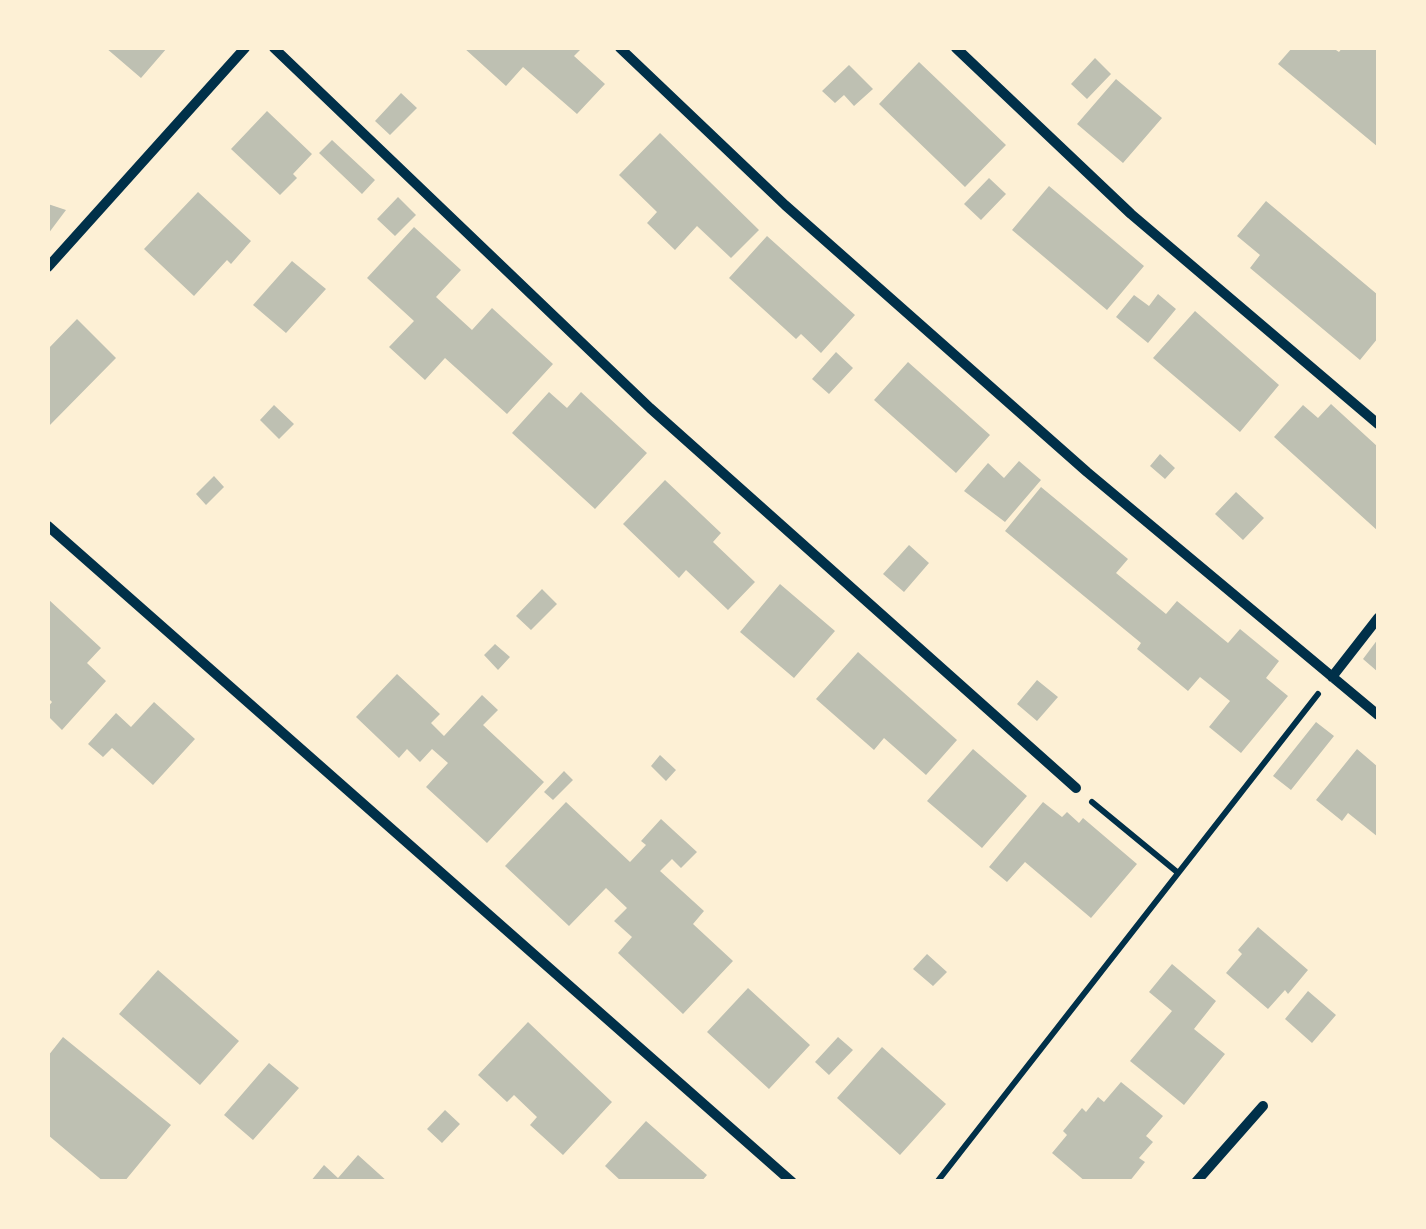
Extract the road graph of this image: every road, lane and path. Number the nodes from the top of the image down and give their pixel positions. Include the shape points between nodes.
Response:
1 (245, 48) edge
2 (274, 48) edge
3 (620, 48) edge
4 (956, 48) edge
5 (48, 267) edge
6 (1378, 424) edge
7 (48, 526) edge
8 (1378, 618) edge
9 (1332, 677) junction
10 (1378, 715) edge
11 (1076, 788) joint
12 (1177, 872) junction
13 (1263, 1106) dead end
14 (792, 1182) edge
15 (937, 1182) edge
16 (1196, 1182) edge

1 - 5 street
2 - 11 street via 650,408
3 - 9 street via 928,332
4 - 6 street via 1131,214
7 - 14 street
8 - 9 street
9 - 10 street
9 - 12 path
11 - 12 path
12 - 15 path
13 - 16 street

